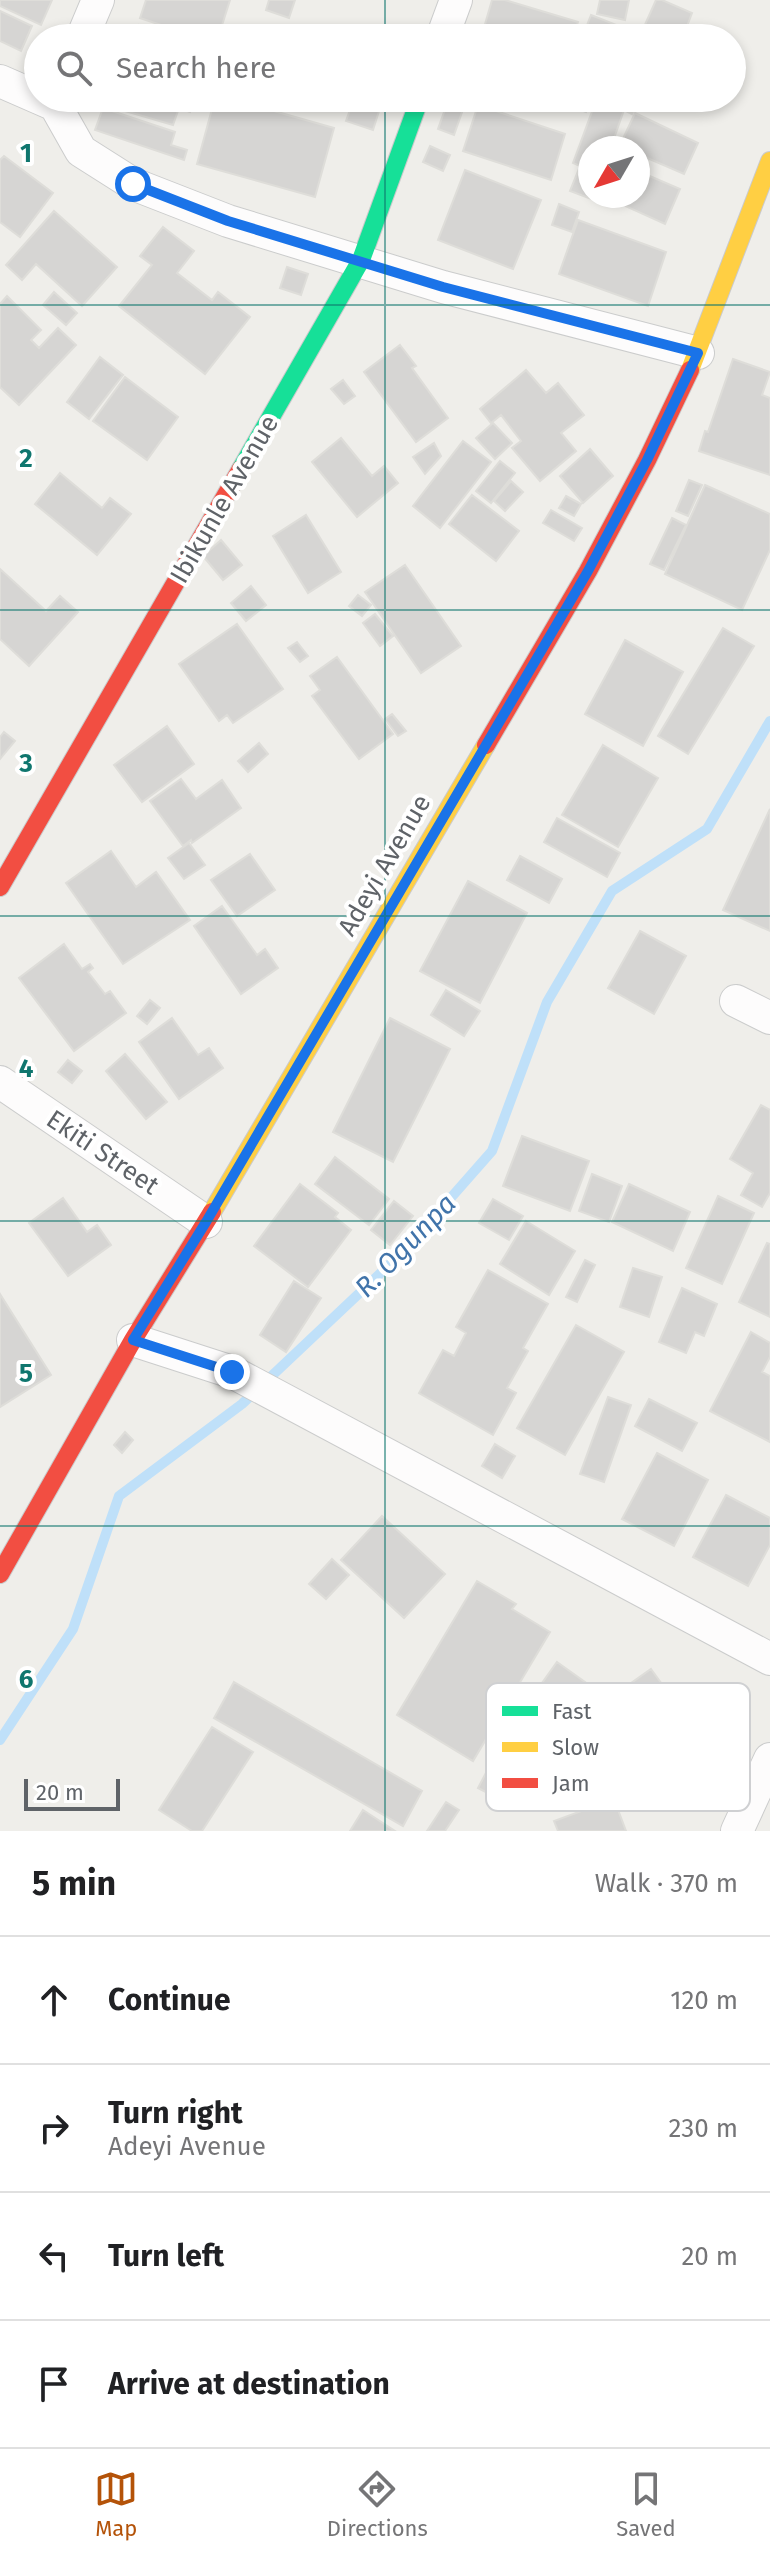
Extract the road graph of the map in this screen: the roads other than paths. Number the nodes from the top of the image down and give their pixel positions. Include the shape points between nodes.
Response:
1 (98, 0) edge
2 (456, 0) edge
3 (88, 24) edge
4 (447, 24) edge
5 (0, 81) edge
6 (24, 90) edge
7 (61, 112) edge
8 (415, 112) edge
9 (770, 161) edge
10 (361, 260) junction
11 (698, 353) junction
12 (0, 887) edge
13 (736, 1001) dead end
14 (770, 1018) edge
15 (0, 1082) edge
16 (206, 1222) junction
17 (133, 1340) junction
18 (0, 1574) edge
19 (770, 1659) edge
20 (770, 1759) edge
21 (750, 1803) edge
22 (746, 1811) edge
23 (737, 1831) edge

1 - 3 street
2 - 4 street
5 - 6 street
7 - 10 street via 81,151 133,184 228,221
8 - 10 street, Ibikunle Avenue
9 - 11 street, Adeyi Avenue
10 - 11 street via 443,287
10 - 12 street, Ibikunle Avenue
11 - 16 street, Adeyi Avenue via 588,571
13 - 14 street
15 - 16 street, Ekiti Street
16 - 17 street, Adeyi Avenue
17 - 18 street, Adeyi Avenue
17 - 19 street via 232,1372
20 - 21 street
22 - 23 street

